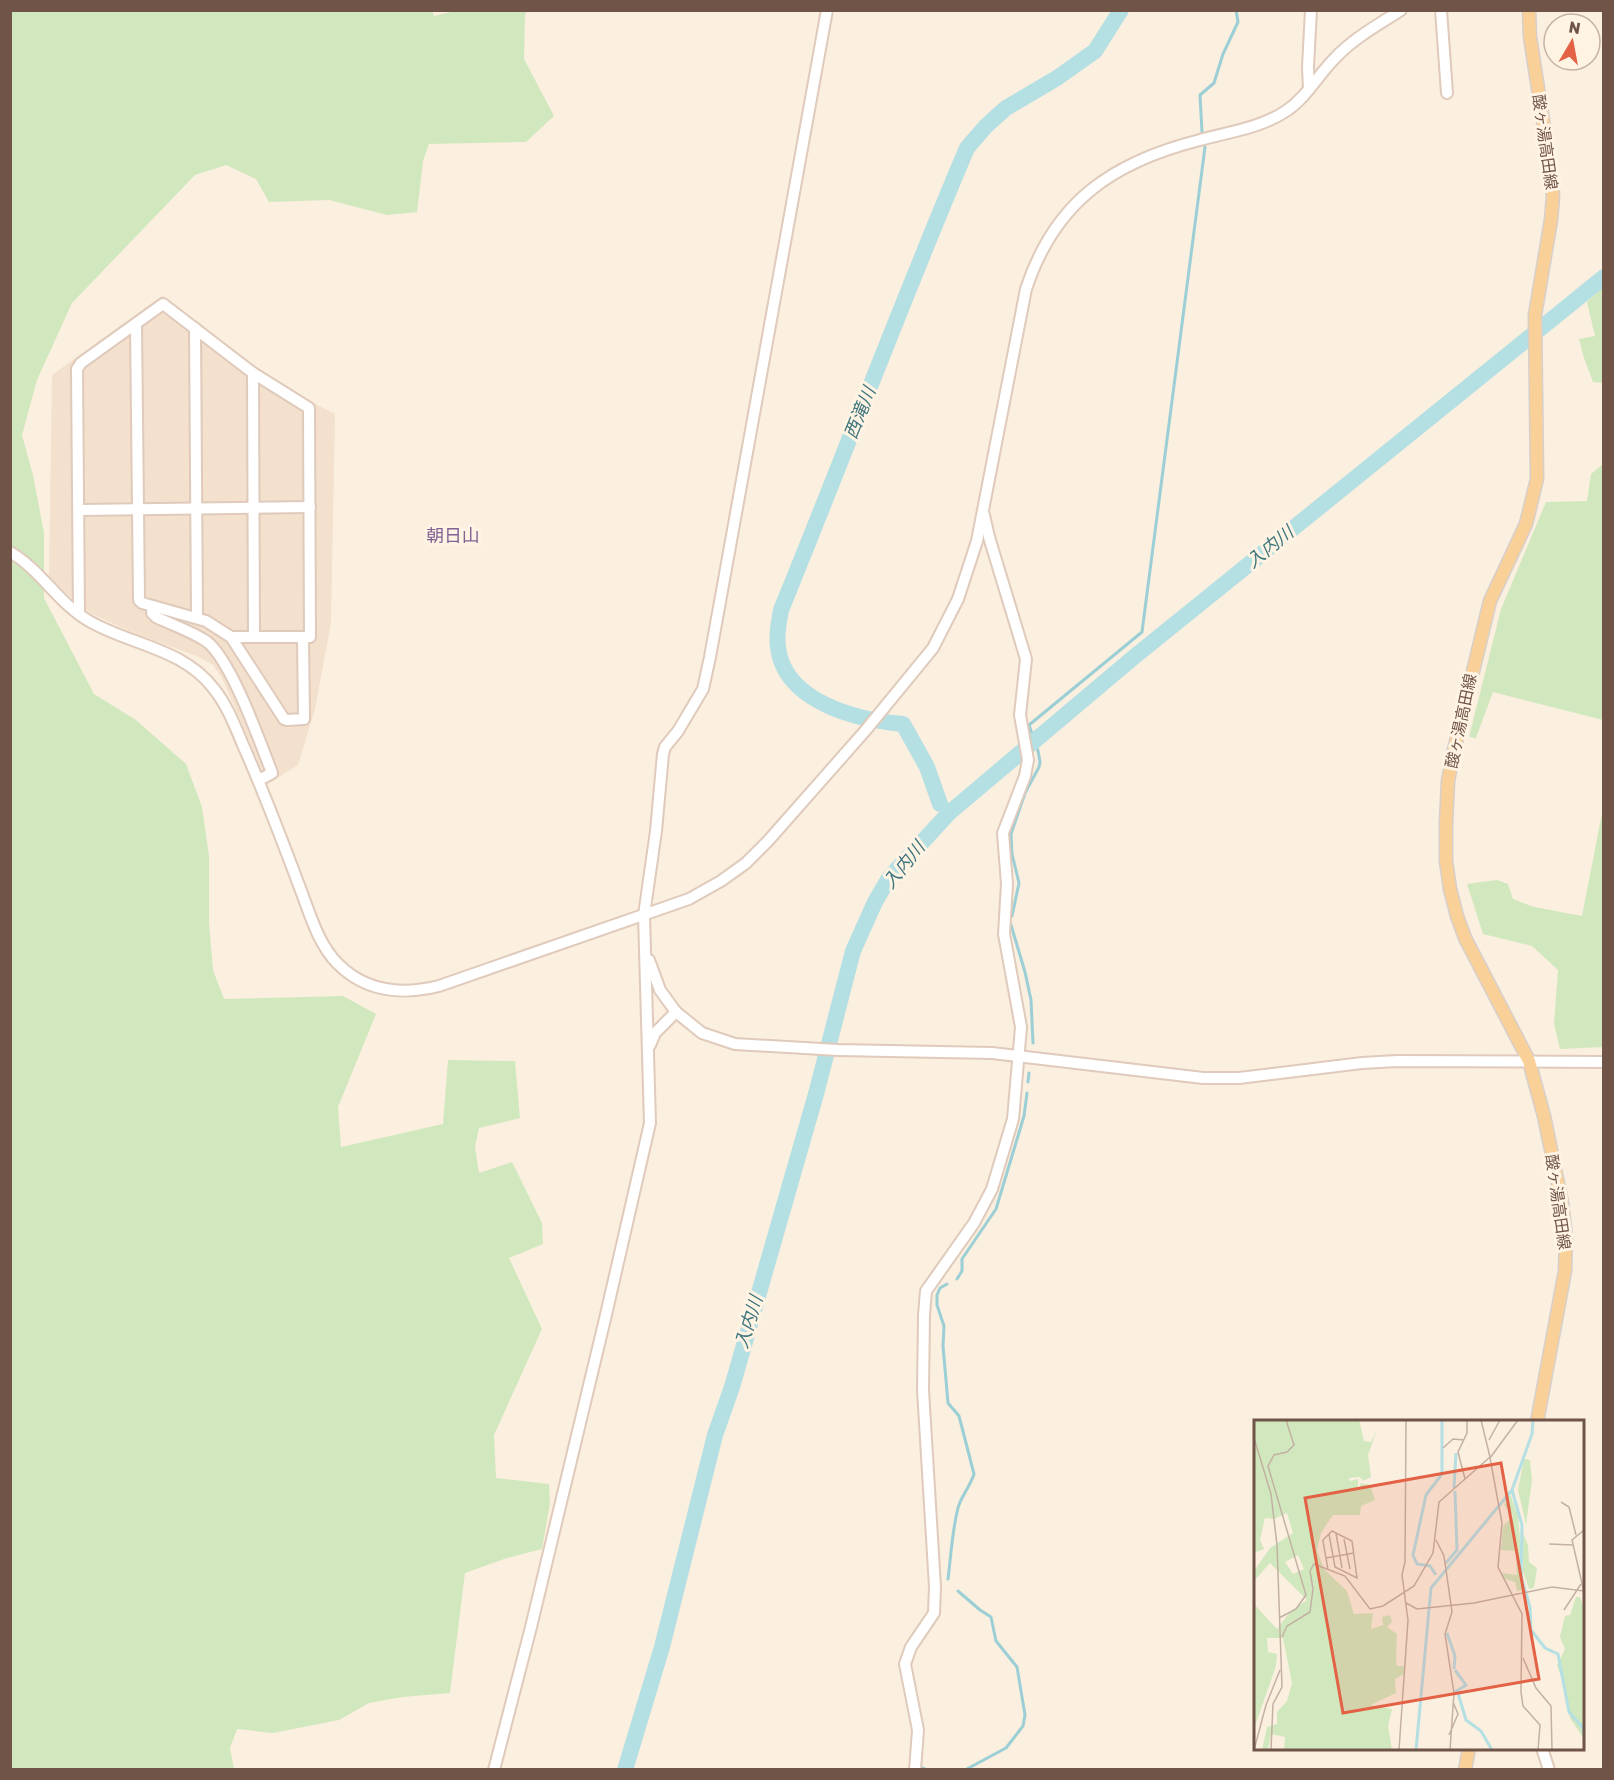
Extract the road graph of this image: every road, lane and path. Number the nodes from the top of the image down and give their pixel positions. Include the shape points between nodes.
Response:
1 (826, 10) edge
2 (1311, 10) edge
3 (1401, 10) edge
4 (1441, 10) edge
5 (1529, 10) edge
6 (1309, 89) junction
7 (1447, 93) dead end
8 (136, 324) junction
9 (195, 328) junction
10 (253, 373) junction
11 (310, 507) junction
12 (252, 508) junction
13 (137, 509) junction
14 (197, 509) junction
15 (79, 510) junction
16 (984, 512) junction
17 (10, 552) edge
18 (153, 606) junction
19 (79, 614) junction
20 (197, 618) junction
21 (231, 637) junction
22 (254, 637) junction
23 (303, 638) junction
24 (259, 780) junction
25 (644, 915) junction
26 (645, 945) junction
27 (676, 1012) junction
28 (648, 1051) junction
29 (1019, 1057) junction
30 (1529, 1061) junction
31 (1604, 1062) edge
32 (1537, 1420) edge
33 (1469, 1750) edge
34 (1542, 1750) edge
35 (494, 1770) edge
36 (915, 1770) edge
37 (1465, 1770) edge
38 (1550, 1770) edge

1 - 25 street via 710,657 703,689 663,754
2 - 6 street
3 - 6 street via 1355,39
4 - 7 street
5 - 30 main road, 酸ヶ湯高田線 via 1553,198 1535,315 1537,479 1526,524 1487,611 1448,781 1446,823 1446,861 1457,916
6 - 16 street via 1272,119 1165,149 1128,165 1087,193 1062,220 1049,237 1026,289
8 - 9 street via 163,304
8 - 13 street
8 - 15 street via 78,366
9 - 10 street
9 - 14 street
10 - 11 street via 309,408
10 - 12 street
11 - 12 street
11 - 23 street via 310,637
12 - 14 street
12 - 22 street
13 - 14 street
13 - 15 street
13 - 18 street via 139,600
14 - 20 street
15 - 19 street
16 - 25 street via 958,598 933,648 865,731 746,863 689,899
16 - 29 street via 1026,659 1020,715 1028,760 1003,833 1007,885 1004,934 1021,1027
17 - 19 street
18 - 20 street
18 - 24 street via 156,617 207,642 219,655 272,773
19 - 24 street via 98,626 178,657 201,674 225,705
20 - 21 street
21 - 22 street
21 - 23 street via 287,720 304,719
22 - 23 street
24 - 25 street via 324,946 346,971 374,987 407,992 439,986
25 - 26 street
26 - 27 street via 660,990
26 - 28 street
27 - 28 street via 655,1033
27 - 29 street via 702,1033 735,1044
28 - 35 street via 650,1123
29 - 30 street via 1212,1078 1397,1061
29 - 36 street via 1013,1119 992,1189 974,1223 926,1291 923,1390 935,1587 934,1613 911,1647 905,1664 918,1730
30 - 31 street
30 - 32 main road, 酸ヶ湯高田線 via 1544,1116 1566,1238 1565,1271
33 - 37 main road
34 - 38 street

